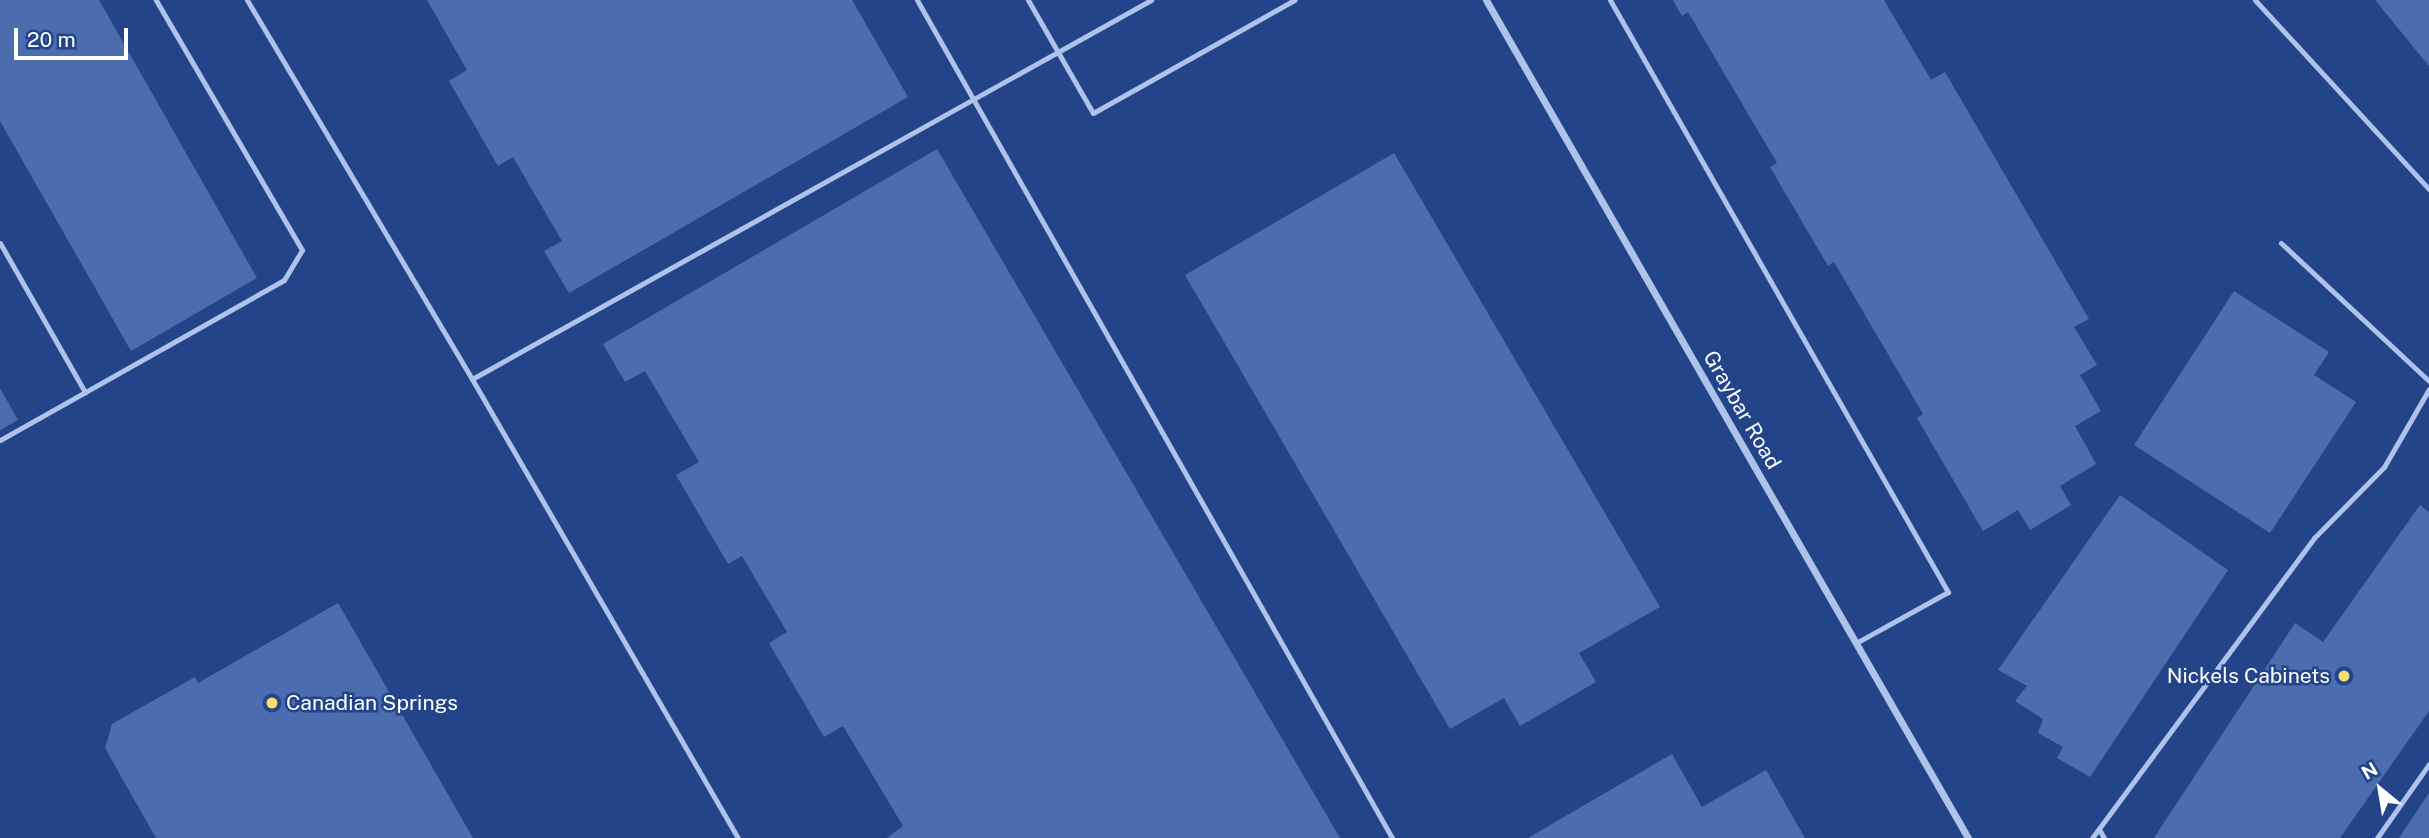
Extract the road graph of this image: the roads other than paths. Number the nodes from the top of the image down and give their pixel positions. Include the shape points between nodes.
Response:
1 (156, 0) edge
2 (247, 0) edge
3 (917, 0) edge
4 (1028, 0) edge
5 (1151, 0) edge
6 (1294, 0) edge
7 (1486, 0) edge
8 (1610, 0) edge
9 (2255, 0) edge
10 (1058, 52) junction
11 (973, 99) junction
12 (2429, 189) edge
13 (0, 243) edge
14 (2281, 243) dead end
15 (472, 379) junction
16 (2429, 382) edge
17 (2429, 389) edge
18 (85, 392) junction
19 (0, 440) edge
20 (1856, 643) junction
21 (2429, 764) edge
22 (2099, 829) junction
23 (737, 838) edge
24 (1392, 838) edge
25 (1968, 838) edge
26 (2092, 838) edge
27 (2104, 838) edge
28 (2377, 838) edge

1 - 18 lane via 302,250 284,280
2 - 15 lane
3 - 11 lane
4 - 10 lane
5 - 10 lane
6 - 10 lane via 1093,113
7 - 20 street, Graybar Road
8 - 20 lane via 1948,592
9 - 12 lane
10 - 11 lane
11 - 15 lane
11 - 24 lane
13 - 18 lane
14 - 16 lane
15 - 23 lane
17 - 22 lane via 2384,467 2314,538
18 - 19 lane
20 - 25 street, Graybar Road
21 - 28 lane
22 - 26 lane
22 - 27 lane

